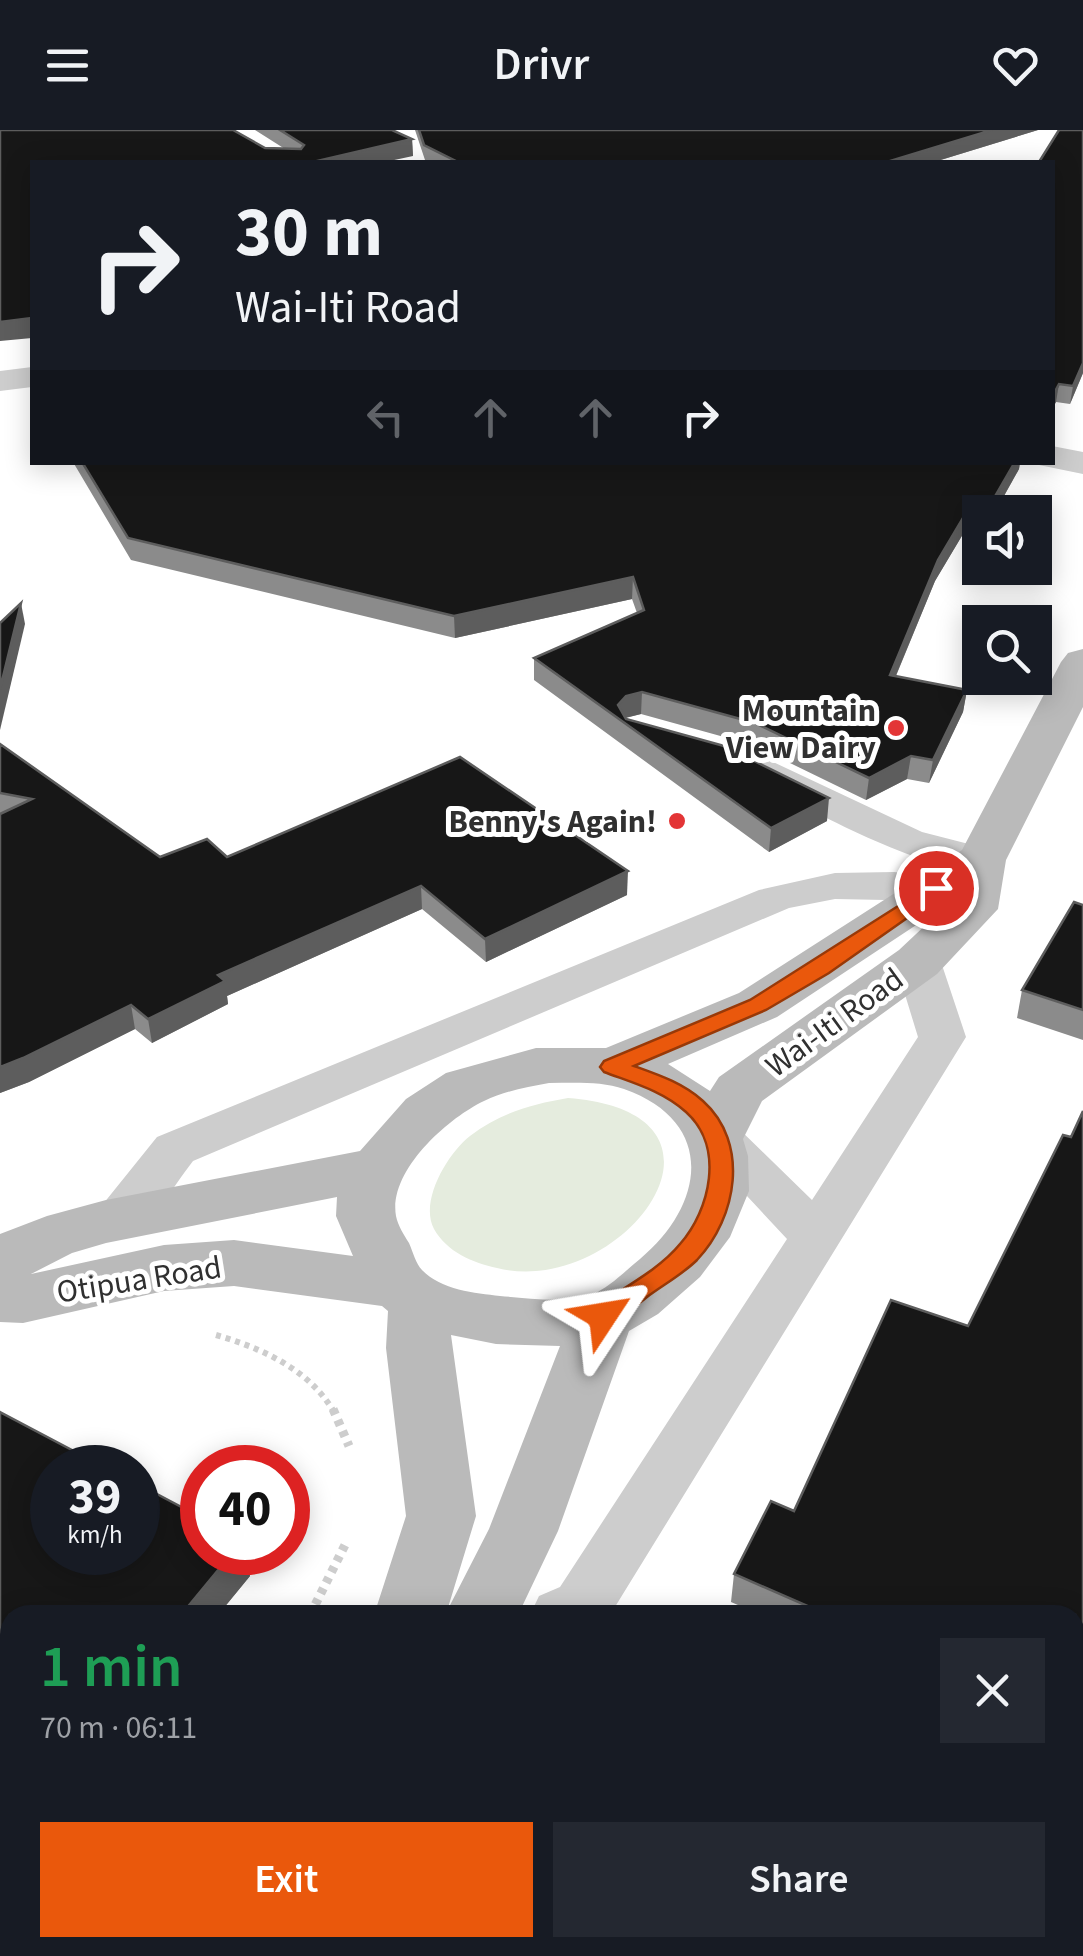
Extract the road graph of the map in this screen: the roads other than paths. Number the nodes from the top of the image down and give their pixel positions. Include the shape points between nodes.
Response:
1 (30, 377) edge
2 (0, 381) edge
3 (1055, 458) edge
4 (1083, 463) edge
5 (1083, 662) edge
6 (738, 757) edge
7 (958, 874) junction
8 (918, 962) junction
9 (612, 1067) junction
10 (716, 1136) junction
11 (376, 1169) junction
12 (117, 1219) junction
13 (816, 1236) junction
14 (0, 1264) edge
15 (409, 1292) junction
16 (0, 1298) edge
17 (603, 1316) junction
18 (413, 1605) edge
19 (487, 1605) edge
20 (583, 1605) edge

1 - 2 street
3 - 4 street
5 - 7 street, Wai-Iti Road via 1006,818
6 - 7 lane via 907,841
7 - 8 street, Wai-Iti Road via 973,909
7 - 9 street, Wai-Iti Road via 758,1005
7 - 12 lane via 810,886 774,899 175,1148
8 - 10 street, Wai-Iti Road via 739,1090
8 - 13 lane via 942,1037
9 - 10 street via 666,1086 697,1108
9 - 11 street via 549,1065 498,1073 452,1094
10 - 13 lane
10 - 17 street via 722,1178 716,1213 688,1254
11 - 12 street, Otipua Road
11 - 15 street via 364,1213
12 - 14 street, Otipua Road via 14,1253
13 - 20 lane
15 - 16 street, Otipua Road via 234,1263 164,1268
15 - 17 street via 455,1312 520,1324
15 - 18 street via 441,1516
17 - 19 street via 522,1531

